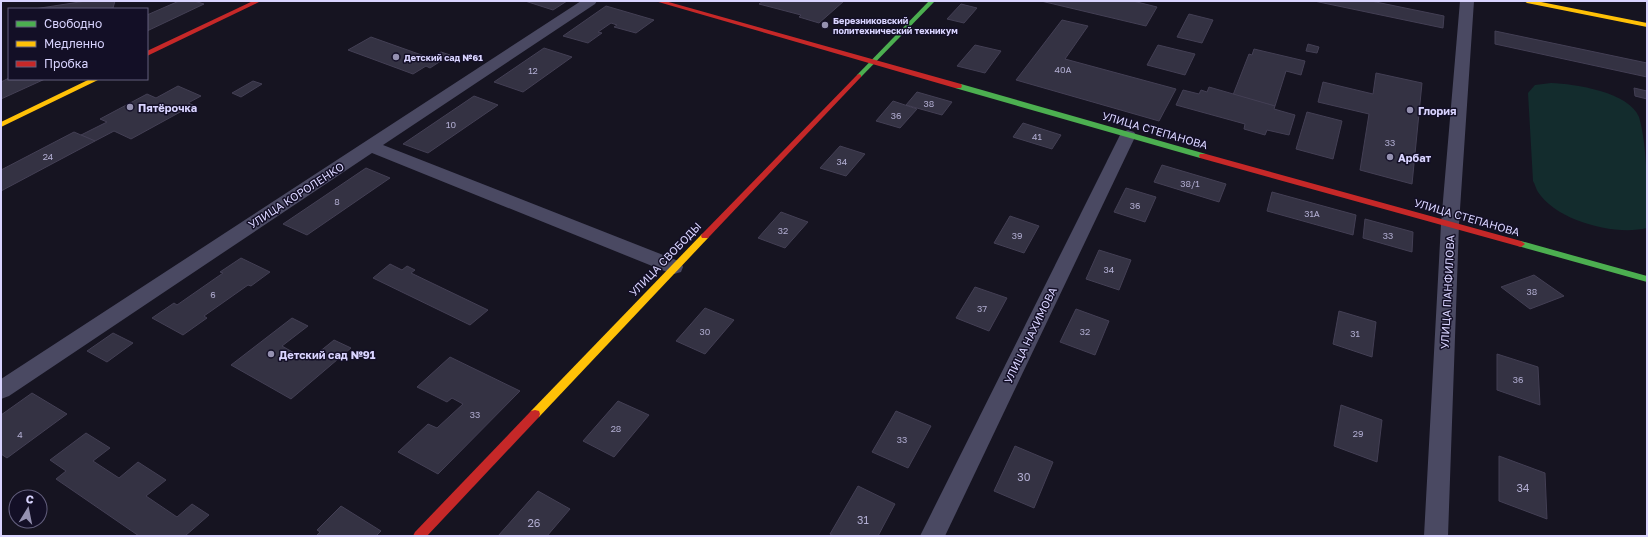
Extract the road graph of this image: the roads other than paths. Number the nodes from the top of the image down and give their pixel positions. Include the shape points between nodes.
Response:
1 (258, 1) edge
2 (590, 1) edge
3 (658, 1) edge
4 (932, 1) edge
5 (1467, 1) edge
6 (1527, 1) edge
7 (1647, 25) edge
8 (148, 54) edge
9 (873, 61) junction
10 (94, 80) edge
11 (1, 125) edge
12 (1128, 135) junction
13 (370, 146) junction
14 (1450, 224) junction
15 (674, 267) junction
16 (1647, 279) edge
17 (1, 390) edge
18 (419, 536) edge
19 (932, 536) edge
20 (1436, 536) edge

1 - 8 street
2 - 13 street, УЛИЦА КОРОЛЕНКО
3 - 9 street, УЛИЦА СТЕПАНОВА
4 - 9 street, УЛИЦА СВОБОДЫ
5 - 14 street, УЛИЦА ПАНФИЛОВА
6 - 7 street
9 - 12 street, УЛИЦА СТЕПАНОВА
9 - 15 street, УЛИЦА СВОБОДЫ
10 - 11 street
12 - 14 street, УЛИЦА СТЕПАНОВА
12 - 19 street, УЛИЦА НАХИМОВА
13 - 15 street
13 - 17 street, УЛИЦА КОРОЛЕНКО
14 - 16 street, УЛИЦА СТЕПАНОВА
14 - 20 street, УЛИЦА ПАНФИЛОВА
15 - 18 street, УЛИЦА СВОБОДЫ

